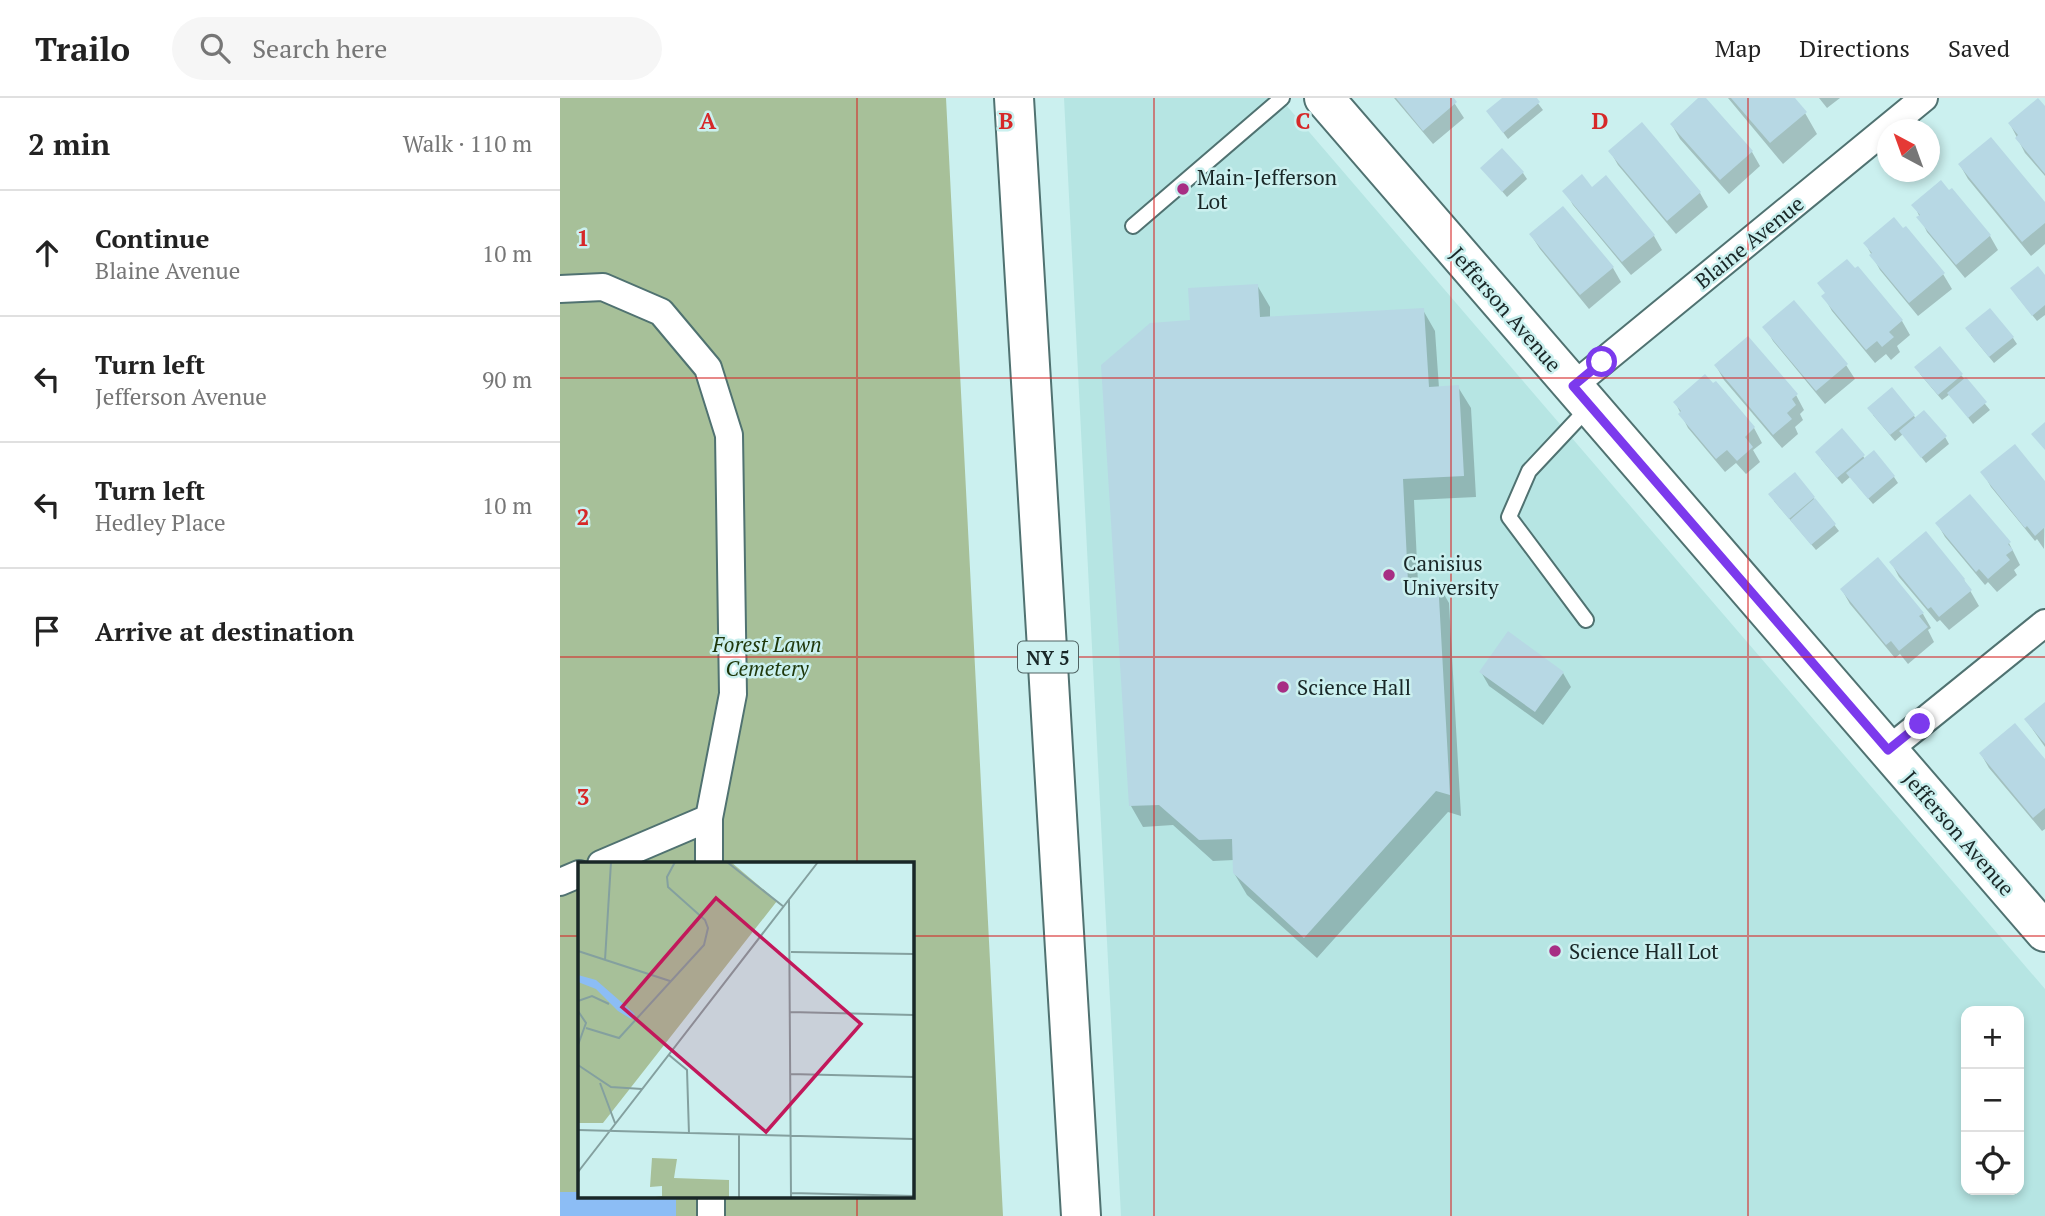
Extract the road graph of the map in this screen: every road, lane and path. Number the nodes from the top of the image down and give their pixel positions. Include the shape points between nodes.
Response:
1 (1014, 98) edge
2 (1282, 98) edge
3 (1324, 98) edge
4 (1924, 98) edge
5 (1133, 226) dead end
6 (560, 289) edge
7 (1581, 396) junction
8 (1586, 620) dead end
9 (2045, 622) edge
10 (1888, 750) junction
11 (709, 818) junction
12 (606, 862) edge
13 (709, 862) edge
14 (578, 874) edge
15 (560, 882) edge
16 (2045, 932) edge
17 (711, 1198) edge
18 (711, 1216) edge
19 (1081, 1216) edge

1 - 19 main road, NY 5
2 - 5 lane
3 - 7 main road, Jefferson Avenue
4 - 7 street, Blaine Avenue
6 - 11 street via 603,288 661,313 708,368 729,435 733,694
7 - 8 lane via 1529,471 1509,517
7 - 10 main road, Jefferson Avenue
9 - 10 street
10 - 16 main road, Jefferson Avenue
11 - 12 street
11 - 13 street
14 - 15 street
17 - 18 street

